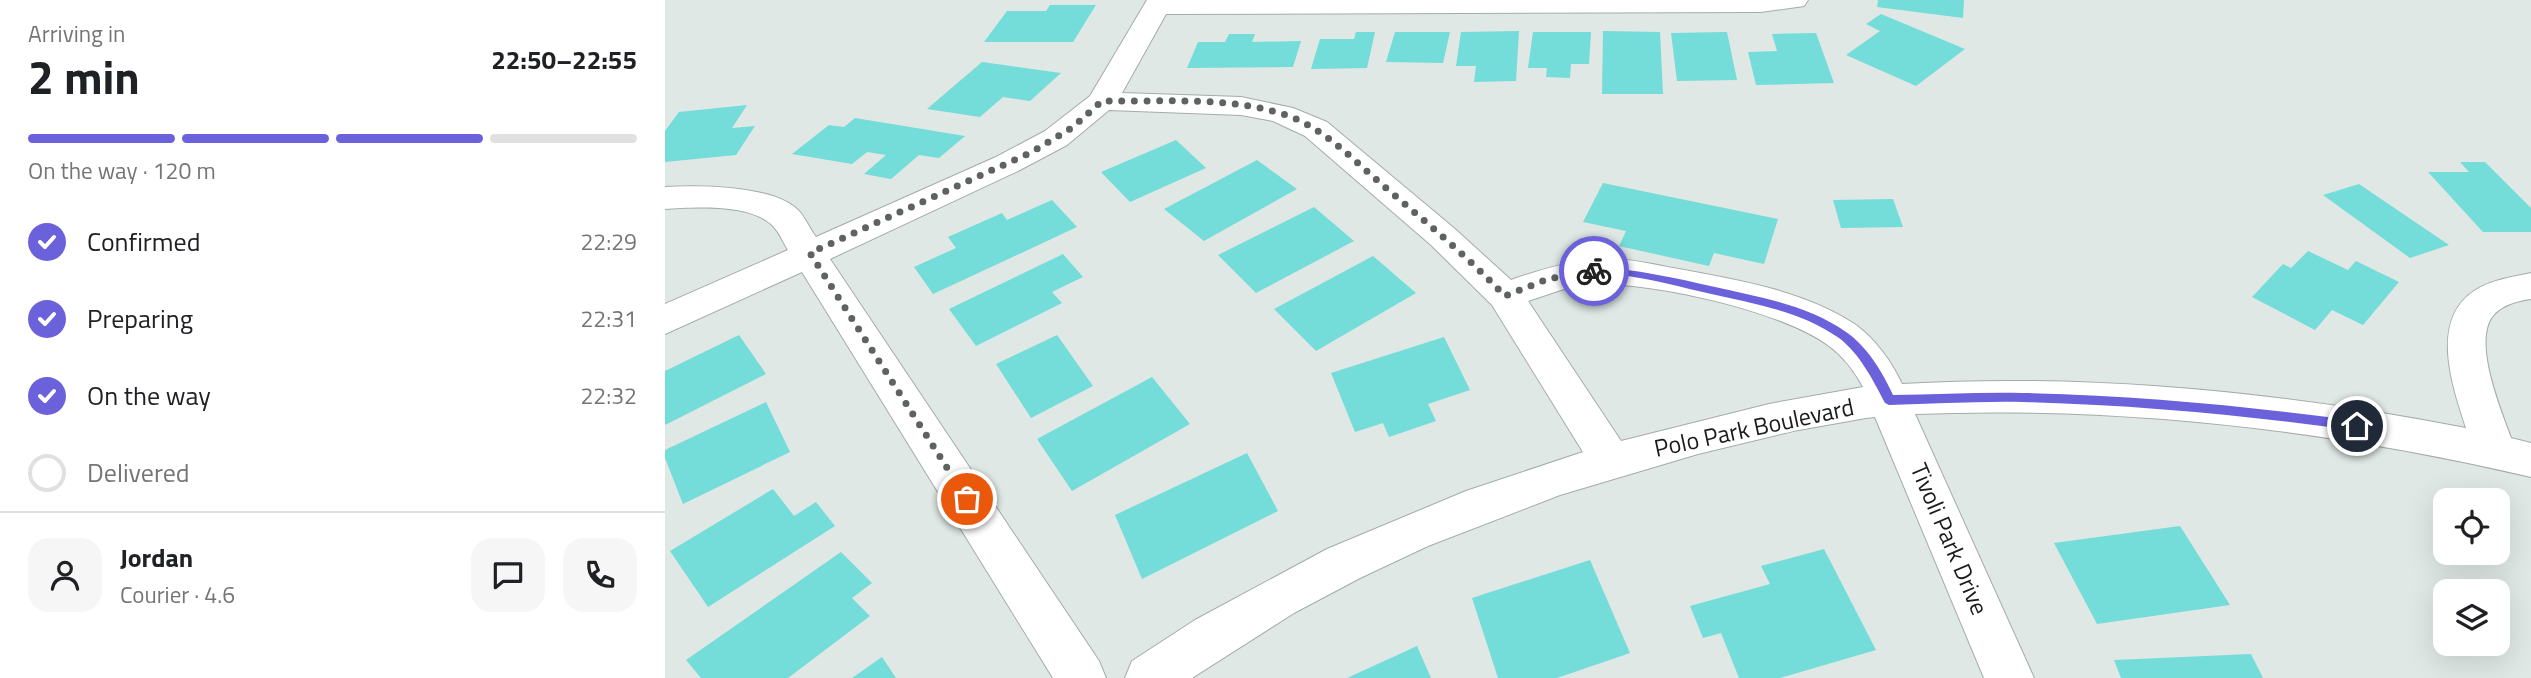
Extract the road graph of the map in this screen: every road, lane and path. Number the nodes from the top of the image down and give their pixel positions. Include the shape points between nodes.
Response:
1 (1795, 0) edge
2 (1159, 3) edge
3 (1102, 101) junction
4 (665, 198) edge
5 (810, 253) junction
6 (2531, 286) edge
7 (1505, 296) junction
8 (665, 320) edge
9 (1889, 400) junction
10 (2512, 456) edge
11 (1611, 460) junction
12 (1081, 678) edge
13 (1150, 678) edge
14 (2009, 678) edge

1 - 2 street via 1761,4
2 - 3 street
3 - 5 street via 1073,127 1032,152
3 - 7 street via 1241,106 1299,120 1361,167
4 - 5 street via 709,196 754,202 785,217
5 - 8 street
5 - 12 street
6 - 10 street via 2511,290 2480,306 2467,335 2471,374
7 - 9 street, Tivoli Park Drive via 1566,275 1605,270 1759,301 1810,317 1842,335 1867,361
7 - 11 street
9 - 10 street, Polo Park Boulevard via 2021,398 2209,408 2319,420
9 - 11 street, Polo Park Boulevard via 1776,418
9 - 14 street, Tivoli Park Drive
11 - 13 street, Polo Park Boulevard via 1506,495 1345,562 1230,624

